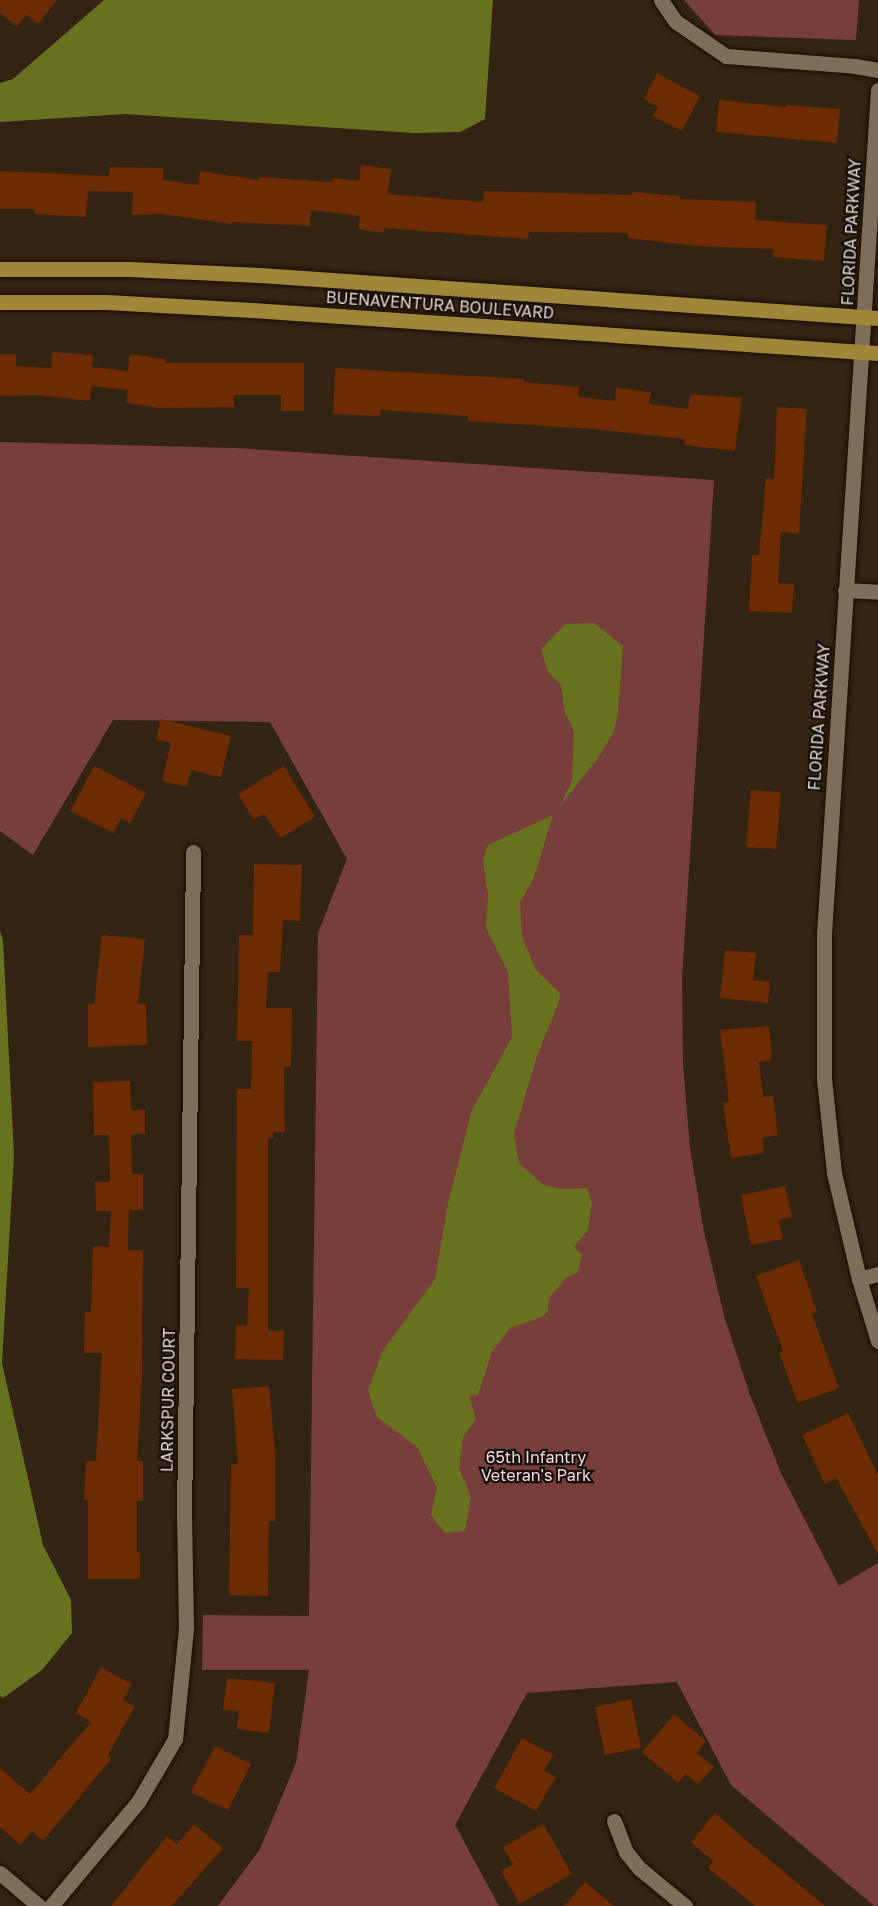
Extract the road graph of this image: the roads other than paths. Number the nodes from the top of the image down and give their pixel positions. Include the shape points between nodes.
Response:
1 (661, 0) edge
2 (878, 70) edge
3 (878, 90) edge
4 (0, 269) edge
5 (0, 302) edge
6 (871, 318) edge
7 (862, 352) junction
8 (878, 353) edge
9 (845, 590) junction
10 (878, 592) edge
11 (193, 852) dead end
12 (878, 1274) edge
13 (859, 1279) junction
14 (878, 1341) edge
15 (614, 1821) dead end
16 (0, 1873) edge
17 (39, 1906) edge
18 (51, 1906) edge
19 (685, 1906) edge

1 - 2 street via 675,21 726,56
3 - 6 street, FLORIDA PARKWAY
4 - 6 main road, BUENAVENTURA BOULEVARD via 260,275
5 - 7 main road, BUENAVENTURA BOULEVARD via 106,302 252,310
6 - 7 street, FLORIDA PARKWAY
7 - 8 main road, BUENAVENTURA BOULEVARD
7 - 9 street, FLORIDA PARKWAY
9 - 10 street
9 - 13 street, FLORIDA PARKWAY via 824,934 824,1079 834,1173
11 - 18 street, LARKSPUR COURT via 184,1517 186,1628 175,1739 138,1802
12 - 13 street
13 - 14 street, FLORIDA PARKWAY
15 - 19 street via 626,1852 639,1868
16 - 17 street

